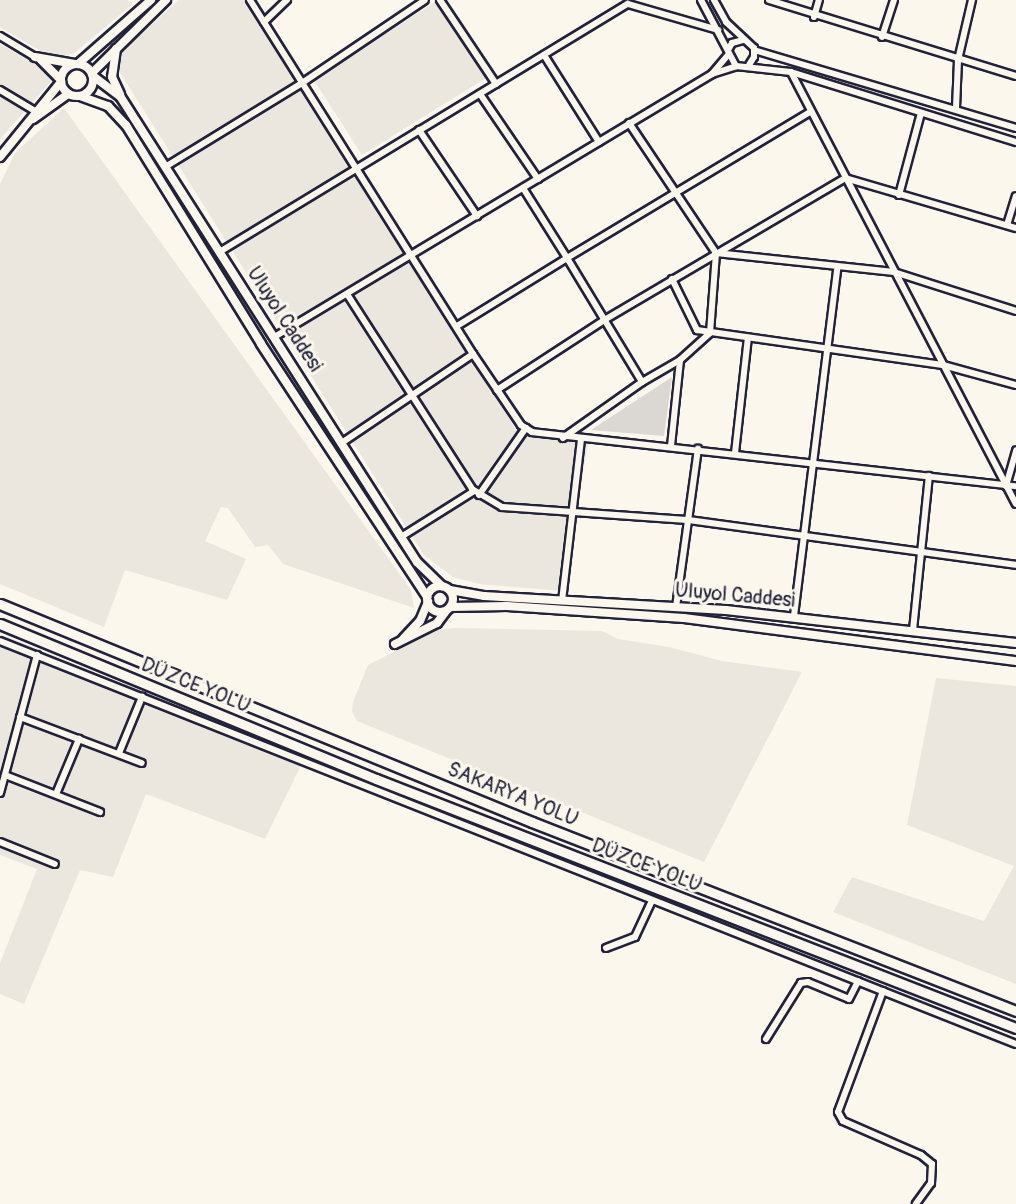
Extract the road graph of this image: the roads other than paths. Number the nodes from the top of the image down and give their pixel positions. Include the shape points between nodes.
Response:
1 (151, 0) edge
2 (166, 0) edge
3 (250, 0) edge
4 (287, 0) edge
5 (425, 0) edge
6 (440, 0) edge
7 (702, 0) edge
8 (714, 0) edge
9 (769, 0) edge
10 (819, 0) edge
11 (894, 0) edge
12 (972, 0) edge
13 (814, 17) junction
14 (264, 22) junction
15 (718, 30) junction
16 (0, 36) edge
17 (882, 37) junction
18 (122, 40) junction
19 (742, 40) junction
20 (754, 50) junction
21 (728, 53) junction
22 (544, 55) junction
23 (35, 57) junction
24 (958, 60) junction
25 (76, 64) junction
26 (749, 64) junction
27 (736, 66) junction
28 (791, 72) junction
29 (92, 74) junction
30 (712, 74) junction
31 (1016, 76) edge
32 (61, 81) junction
33 (302, 83) junction
34 (496, 84) junction
35 (0, 90) edge
36 (68, 94) junction
37 (480, 94) junction
38 (80, 96) junction
39 (125, 105) junction
40 (956, 108) junction
41 (35, 111) junction
42 (810, 112) junction
43 (921, 113) junction
44 (629, 123) junction
45 (23, 127) junction
46 (1016, 128) edge
47 (419, 130) junction
48 (599, 141) junction
49 (1016, 142) edge
50 (0, 154) edge
51 (165, 167) junction
52 (357, 168) junction
53 (845, 178) junction
54 (538, 179) junction
55 (523, 188) junction
56 (675, 193) junction
57 (899, 195) junction
58 (1016, 196) edge
59 (477, 216) junction
60 (1007, 225) junction
61 (1016, 228) edge
62 (221, 250) junction
63 (716, 253) junction
64 (414, 255) junction
65 (567, 258) junction
66 (837, 268) junction
67 (894, 272) junction
68 (672, 279) junction
69 (347, 294) junction
70 (1016, 311) edge
71 (606, 319) junction
72 (457, 326) junction
73 (710, 333) junction
74 (276, 336) junction
75 (748, 338) junction
76 (826, 350) junction
77 (473, 354) junction
78 (680, 360) junction
79 (943, 365) junction
80 (642, 382) junction
81 (1016, 385) edge
82 (497, 390) junction
83 (410, 397) junction
84 (526, 428) junction
85 (563, 438) junction
86 (581, 440) junction
87 (344, 442) junction
88 (671, 446) junction
89 (699, 449) junction
90 (1016, 450) edge
91 (735, 453) junction
92 (815, 462) junction
93 (929, 476) junction
94 (1006, 486) junction
95 (1016, 486) edge
96 (477, 493) junction
97 (1016, 504) edge
98 (572, 513) junction
99 (688, 520) junction
100 (806, 536) junction
101 (400, 537) junction
102 (921, 553) junction
103 (1016, 565) edge
104 (446, 588) junction
105 (428, 599) junction
106 (562, 601) junction
107 (0, 604) edge
108 (676, 607) junction
109 (448, 609) junction
110 (794, 616) junction
111 (0, 624) edge
112 (913, 630) junction
113 (0, 641) edge
114 (1016, 643) edge
115 (37, 655) junction
116 (1016, 662) edge
117 (142, 697) junction
118 (20, 717) junction
119 (79, 739) junction
120 (119, 753) junction
121 (142, 763) dead end
122 (5, 775) junction
123 (0, 793) edge
124 (56, 795) junction
125 (100, 812) dead end
126 (0, 842) edge
127 (55, 864) dead end
128 (652, 902) junction
129 (606, 948) dead end
130 (858, 981) junction
131 (884, 991) junction
132 (1016, 1011) edge
133 (1016, 1028) edge
134 (766, 1038) dead end
135 (1016, 1044) edge
136 (916, 1204) edge

1 - 25 main road
2 - 18 main road
3 - 14 street
4 - 14 street
5 - 33 street
6 - 34 street
7 - 15 street
8 - 19 street
9 - 13 street
10 - 13 street
11 - 17 street
12 - 24 street
13 - 17 street
14 - 33 street
15 - 21 street
15 - 22 street via 628,4
16 - 23 street
17 - 24 street
18 - 29 main road
18 - 39 main road via 111,64 112,77
19 - 20 street
19 - 21 street via 732,43
20 - 26 street
20 - 40 street
21 - 27 street
21 - 30 street
22 - 34 street
22 - 48 street
23 - 25 main road
23 - 32 main road
24 - 31 street
24 - 40 street
25 - 29 main road
25 - 32 main road via 63,72
26 - 27 street
26 - 28 street
27 - 30 street
28 - 42 street
28 - 43 street
29 - 38 main road via 93,86
29 - 39 main road, Uluyol Caddesi
30 - 44 street
32 - 36 main road
32 - 41 main road
33 - 51 street
33 - 52 street
34 - 37 street
35 - 41 street
36 - 38 main road
36 - 45 main road
37 - 47 street
37 - 54 street
38 - 105 main road, Uluyol Caddesi via 108,106 126,125 261,344
39 - 51 main road, Uluyol Caddesi
40 - 46 street
41 - 45 main road
42 - 53 street
42 - 56 street
43 - 49 street
43 - 57 street
44 - 48 street
44 - 56 street
45 - 50 main road
47 - 52 street
47 - 59 street
48 - 54 street
51 - 62 main road, Uluyol Caddesi
52 - 62 street
52 - 64 street
53 - 57 street
53 - 63 street
53 - 67 street
54 - 55 street
55 - 59 street
55 - 65 street
56 - 63 street
56 - 65 street
57 - 60 street
58 - 60 street
59 - 64 street
60 - 61 street
62 - 74 main road, Uluyol Caddesi
63 - 66 street
63 - 68 street
63 - 73 street
64 - 69 street
64 - 72 street
65 - 71 street
65 - 72 street
66 - 67 street
66 - 76 street
67 - 70 street
67 - 79 street
68 - 71 street
68 - 73 street via 697,330
69 - 74 street
69 - 83 street
71 - 80 street
71 - 82 street
72 - 77 street
73 - 75 street
73 - 78 street
74 - 87 main road, Uluyol Caddesi
75 - 76 street
75 - 91 street
76 - 79 street
76 - 92 street
77 - 82 street
77 - 83 street
78 - 80 street
78 - 88 street
79 - 81 street
79 - 94 street
80 - 85 street
82 - 84 street
83 - 87 street
83 - 96 street
84 - 85 street
84 - 96 street
85 - 86 street
86 - 88 street
86 - 98 street
87 - 101 main road, Uluyol Caddesi
88 - 89 street
89 - 91 street
89 - 99 street
90 - 94 street
91 - 92 street
92 - 93 street
92 - 100 street
93 - 94 street
93 - 102 street
94 - 95 street
94 - 97 street
96 - 98 street via 502,507
96 - 101 street
98 - 99 street
98 - 106 street
99 - 100 street
99 - 108 street
100 - 102 street
100 - 110 street
101 - 104 main road, Uluyol Caddesi via 417,562
102 - 103 street
102 - 112 street
104 - 105 main road via 433,588
104 - 106 main road, Uluyol Caddesi
104 - 109 main road via 453,597
105 - 109 main road via 435,611
105 - 109 main road via 420,621 395,644 437,623
106 - 108 main road, Uluyol Caddesi
107 - 132 highway, SAKARYA YOLU via 532,822
108 - 110 main road, Uluyol Caddesi
109 - 116 main road, Uluyol Caddesi via 507,606 684,618
110 - 112 main road, Uluyol Caddesi
111 - 133 highway, DÜZCE YOLU via 376,778
112 - 114 main road, Uluyol Caddesi
113 - 115 street
115 - 117 street
115 - 118 street
117 - 120 street
117 - 128 street
118 - 119 street
118 - 122 street
119 - 120 street
119 - 124 street
120 - 121 street
122 - 123 street
122 - 124 street
124 - 125 street
126 - 127 street
128 - 129 street via 635,937
128 - 130 street
130 - 131 street
130 - 134 street via 849,999 808,982 801,983
131 - 135 street
131 - 136 street via 838,1113 843,1121 921,1155 932,1164 931,1183

